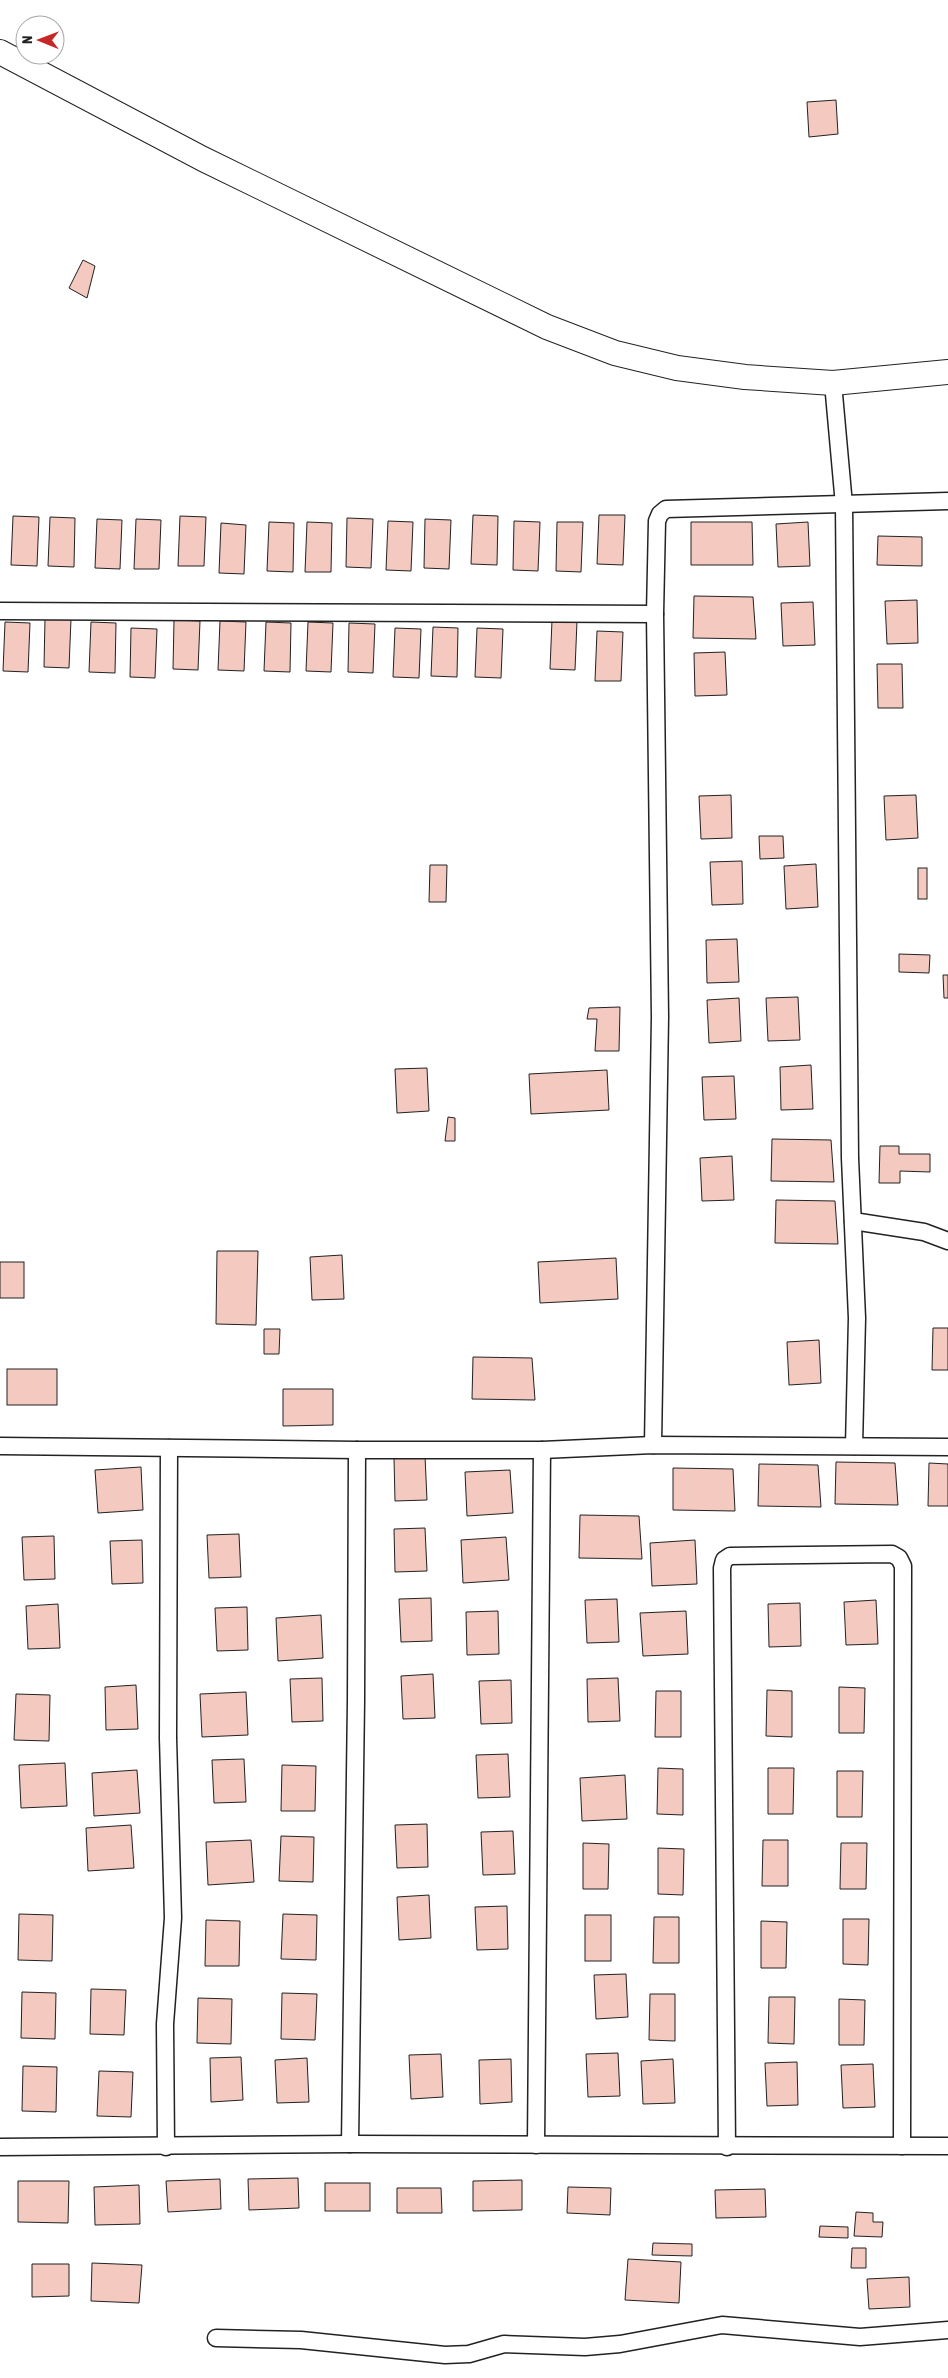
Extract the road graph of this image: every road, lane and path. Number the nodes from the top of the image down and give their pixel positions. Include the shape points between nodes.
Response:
1 (0, 52) edge
2 (948, 372) edge
3 (833, 383) junction
4 (948, 501) edge
5 (844, 505) junction
6 (0, 610) edge
7 (655, 614) junction
8 (853, 1221) junction
9 (948, 1241) edge
10 (0, 1446) edge
11 (653, 1446) junction
12 (854, 1446) junction
13 (948, 1447) edge
14 (169, 1448) junction
15 (357, 1450) junction
16 (542, 1450) junction
17 (350, 2144) junction
18 (536, 2145) junction
19 (0, 2146) edge
20 (902, 2146) junction
21 (948, 2146) edge
22 (166, 2147) junction
23 (727, 2147) junction
24 (948, 2330) edge
25 (216, 2338) dead end

1 - 3 street via 203,159 547,327 615,353 677,368 744,377
2 - 3 street
3 - 5 street
4 - 5 street
5 - 7 street via 666,509 657,521
5 - 8 street
6 - 7 street
7 - 11 street via 660,1017
8 - 9 street via 924,1232
8 - 12 street via 857,1318
10 - 14 street
11 - 12 street
11 - 16 street
12 - 13 street
14 - 15 street
14 - 22 street via 168,1718 173,1918 165,2024
15 - 16 street
15 - 17 street
16 - 18 street
17 - 18 street
17 - 22 street
18 - 23 street
19 - 22 street
20 - 21 street
20 - 23 street
20 - 23 street via 903,1566 892,1554 730,1556 724,1560
24 - 25 street via 860,2337 722,2325 620,2344 585,2347 504,2344 469,2354 445,2355 301,2340

